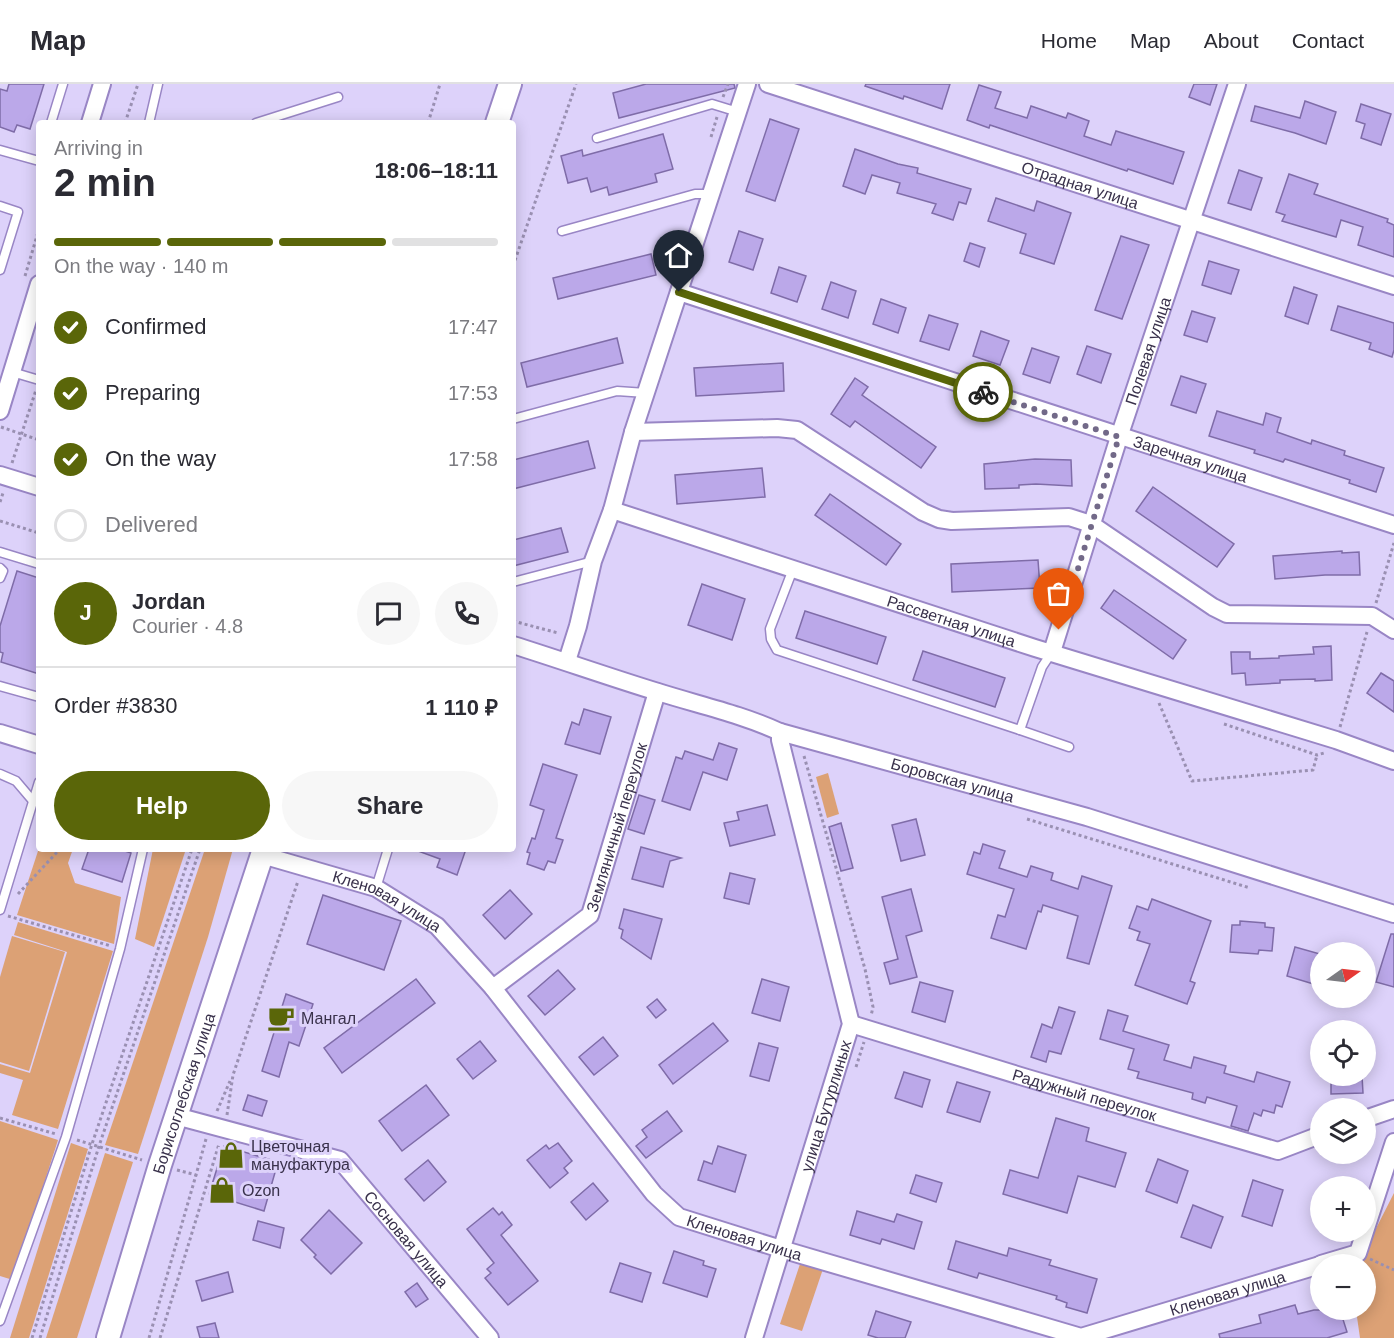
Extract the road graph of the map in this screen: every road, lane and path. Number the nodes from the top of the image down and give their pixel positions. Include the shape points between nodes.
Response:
1 (63, 84) edge
2 (102, 84) edge
3 (138, 84) edge
4 (158, 84) edge
5 (440, 84) edge
6 (510, 84) edge
7 (576, 84) edge
8 (747, 84) edge
9 (768, 84) edge
10 (1237, 84) edge
11 (339, 97) dead end
12 (738, 112) junction
13 (52, 120) edge
14 (91, 120) edge
15 (126, 120) edge
16 (150, 120) edge
17 (266, 120) edge
18 (429, 120) edge
19 (498, 120) edge
20 (597, 138) dead end
21 (0, 150) edge
22 (36, 159) edge
23 (710, 194) junction
24 (0, 206) edge
25 (1192, 222) junction
26 (562, 231) dead end
27 (516, 257) edge
28 (0, 270) edge
29 (1394, 286) edge
30 (679, 292) junction
31 (36, 294) edge
32 (12, 372) junction
33 (36, 379) edge
34 (36, 389) edge
35 (646, 393) junction
36 (1, 406) edge
37 (516, 418) edge
38 (0, 426) edge
39 (633, 432) junction
40 (21, 433) junction
41 (1119, 437) junction
42 (36, 439) edge
43 (4, 476) edge
44 (36, 486) edge
45 (0, 502) edge
46 (612, 510) junction
47 (0, 521) edge
48 (1091, 524) junction
49 (1394, 525) edge
50 (36, 532) edge
51 (1394, 543) edge
52 (0, 552) edge
53 (593, 561) junction
54 (36, 563) edge
55 (0, 568) edge
56 (793, 568) junction
57 (0, 579) edge
58 (516, 581) edge
59 (1372, 616) junction
60 (516, 622) edge
61 (1394, 630) edge
62 (558, 634) dead end
63 (516, 646) edge
64 (1052, 652) junction
65 (567, 661) junction
66 (0, 686) edge
67 (657, 692) junction
68 (36, 697) edge
69 (1149, 700) dead end
70 (1160, 703) junction
71 (1171, 707) dead end
72 (1216, 722) dead end
73 (1020, 730) junction
74 (780, 732) junction
75 (0, 733) edge
76 (1336, 740) junction
77 (36, 744) edge
78 (1069, 747) dead end
79 (1317, 754) junction
80 (1394, 761) edge
81 (0, 774) edge
82 (36, 802) edge
83 (57, 852) edge
84 (142, 852) edge
85 (191, 852) edge
86 (199, 852) edge
87 (263, 852) edge
88 (387, 852) edge
89 (303, 868) junction
90 (376, 888) junction
91 (16, 896) dead end
92 (0, 912) edge
93 (1394, 914) edge
94 (120, 949) junction
95 (493, 988) junction
96 (851, 1024) junction
97 (232, 1075) junction
98 (1394, 1109) edge
99 (1376, 1115) edge
100 (176, 1116) junction
101 (0, 1118) edge
102 (217, 1127) junction
103 (66, 1137) junction
104 (1310, 1140) edge
105 (1394, 1142) edge
106 (92, 1144) junction
107 (99, 1146) junction
108 (160, 1165) junction
109 (196, 1175) junction
110 (781, 1249) junction
111 (1358, 1253) junction
112 (1355, 1254) edge
113 (1310, 1268) edge
114 (1394, 1270) edge
115 (3, 1301) edge
116 (0, 1321) edge
117 (32, 1338) edge
118 (40, 1338) edge
119 (108, 1338) edge
120 (149, 1338) edge
121 (160, 1338) edge
122 (490, 1338) edge
123 (754, 1338) edge

1 - 13 lane
2 - 14 street
3 - 15 path
4 - 16 lane
5 - 18 path
6 - 19 street
7 - 27 path
8 - 12 street
9 - 25 street, Отрадная улица
10 - 25 street, Полевая улица
11 - 17 lane
12 - 20 lane via 712,104
12 - 23 street
21 - 22 lane
23 - 26 lane via 695,194
23 - 30 street
24 - 28 lane via 18,212
25 - 29 street, Отрадная улица
25 - 41 street, Полевая улица
30 - 35 street
30 - 41 street, Заречная улица
31 - 32 street
32 - 33 lane
32 - 36 street
34 - 40 path
35 - 37 lane via 617,391
35 - 39 street
38 - 40 path
39 - 46 street
39 - 48 street via 797,430 939,519 1070,517
40 - 42 path
40 - 43 path
41 - 48 street, Полевая улица
41 - 49 street, Заречная улица
43 - 44 street
43 - 45 path
46 - 53 street
46 - 56 street, Рассветная улица
47 - 50 path
48 - 59 street via 1227,614
48 - 64 street, Полевая улица
51 - 59 path
52 - 54 lane
53 - 58 lane
53 - 65 street
55 - 57 lane
56 - 64 street, Рассветная улица
56 - 73 lane via 770,629 777,650
59 - 61 street
59 - 76 path
60 - 62 path
63 - 65 street, Боровская улица
64 - 73 lane via 1042,667
64 - 76 street, Рассветная улица
65 - 67 street, Боровская улица
66 - 68 lane
67 - 74 street, Боровская улица via 754,720
67 - 95 street, Земляничный переулок via 590,915
69 - 70 path
70 - 71 path
70 - 79 path via 1192,782 1313,770
72 - 79 path
73 - 78 lane
74 - 93 street, Боровская улица via 1087,818
74 - 96 street, улица Бутурлиных
75 - 77 street
76 - 79 path via 1330,755
76 - 80 street, Рассветная улица
81 - 82 lane via 16,780
82 - 92 lane
83 - 91 path
84 - 94 lane
85 - 106 path
86 - 107 path
87 - 89 street, Кленовая улица
87 - 100 street, Борисоглебская улица
88 - 90 lane
89 - 90 street, Кленовая улица
89 - 97 path
90 - 95 street, Кленовая улица via 437,926
92 - 94 path
94 - 103 lane
95 - 110 street, Кленовая улица via 654,1194 679,1217
96 - 104 street, Радужный переулок via 1278,1151
96 - 110 street, улица Бутурлиных
97 - 102 path
97 - 102 path
98 - 99 street
100 - 102 street, Сосновая улица
100 - 108 street, Борисоглебская улица
101 - 103 path
102 - 109 path
102 - 121 path via 207,1179
102 - 122 street, Сосновая улица via 340,1160
103 - 106 path
103 - 115 lane
105 - 111 street
106 - 107 path
106 - 117 path
107 - 108 path
107 - 118 path
108 - 109 path
108 - 119 street, Борисоглебская улица
109 - 120 path
110 - 113 street, Кленовая улица via 1081,1337
110 - 123 street, улица Бутурлиных
111 - 112 street, Кленовая улица
111 - 114 path
115 - 116 lane

